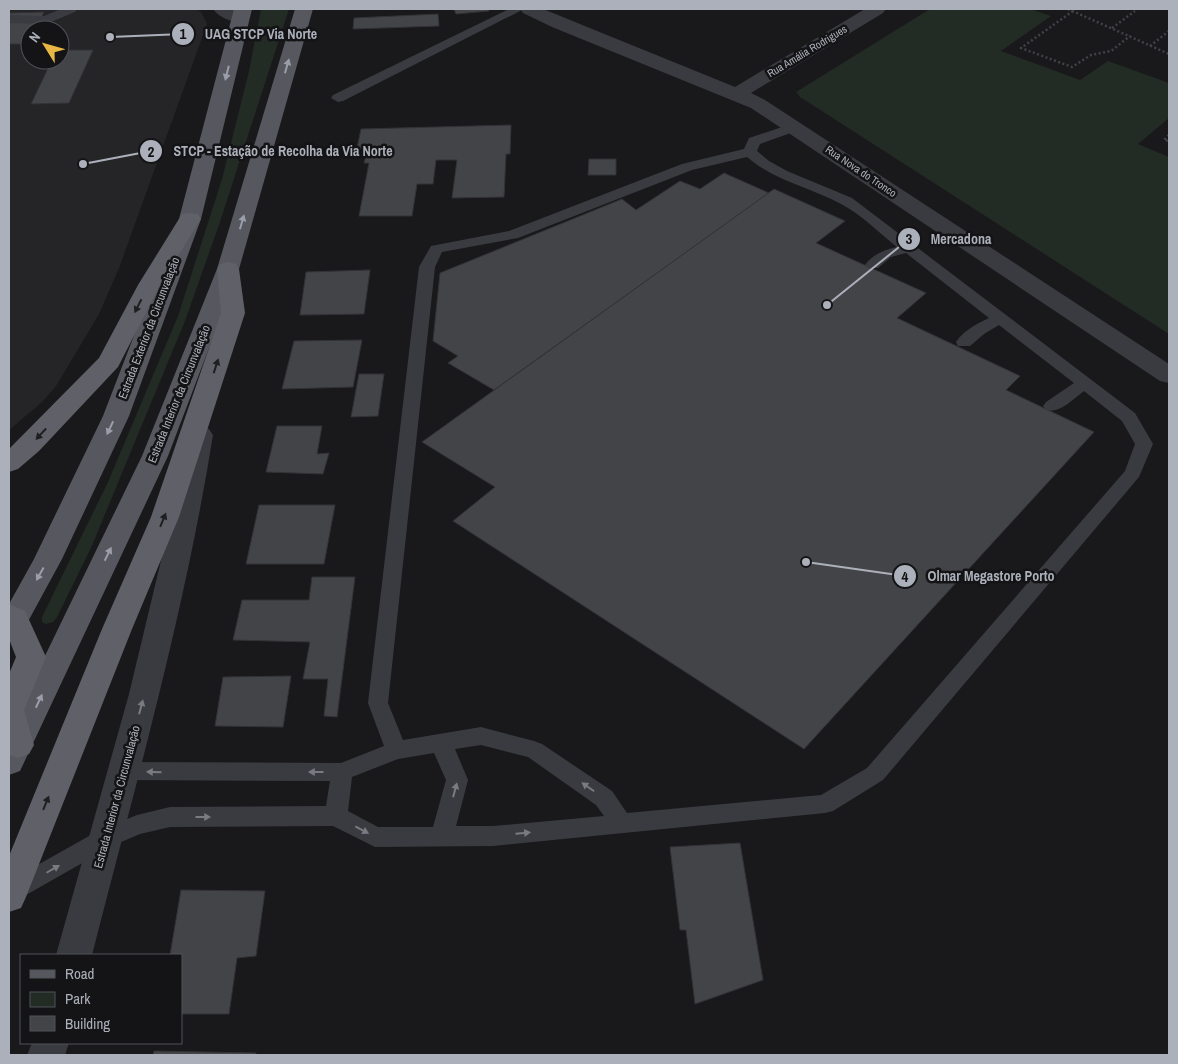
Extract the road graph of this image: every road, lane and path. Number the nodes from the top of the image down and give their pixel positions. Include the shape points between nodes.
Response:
1 (71, 9) edge
2 (222, 9) edge
3 (304, 9) edge
4 (518, 9) edge
5 (529, 9) edge
6 (877, 9) edge
7 (1068, 9) edge
8 (1073, 11) junction
9 (1135, 11) dead end
10 (242, 13) edge
11 (9, 19) edge
12 (1112, 28) junction
13 (1169, 31) edge
14 (1130, 36) junction
15 (1150, 46) junction
16 (1169, 54) edge
17 (736, 94) junction
18 (338, 98) dead end
19 (794, 127) junction
20 (1169, 135) edge
21 (1169, 142) edge
22 (750, 152) junction
23 (190, 219) junction
24 (909, 248) junction
25 (873, 265) dead end
26 (228, 269) junction
27 (1001, 318) junction
28 (964, 342) dead end
29 (1169, 375) edge
30 (1085, 383) junction
31 (204, 403) junction
32 (1052, 406) dead end
33 (9, 463) edge
34 (11, 621) edge
35 (439, 742) junction
36 (396, 750) junction
37 (14, 754) edge
38 (124, 771) junction
39 (342, 772) junction
40 (336, 816) junction
41 (621, 822) junction
42 (442, 837) junction
43 (106, 838) junction
44 (10, 895) edge
45 (74, 954) edge

1 - 11 lane via 46,20
2 - 10 street
26 -> 3 main road, Estrada Interior da Circunvalação
4 - 18 lane
5 - 17 street, Rua Nova do Tronco
6 - 17 street, Rua Amália Rodrigues
7 - 8 path
8 - 12 path
8 - 14 path via 1021,48 1072,67 1091,55 1111,51
9 - 12 path
10 -> 23 main road, Estrada Exterior da Circunvalação
12 - 14 path
13 - 15 path
14 - 15 path
15 - 16 path
17 - 19 street, Rua Nova do Tronco
19 - 22 lane via 754,141
19 - 29 street, Rua Nova do Tronco
20 - 21 path via 1164,140
22 - 24 lane via 782,174 847,201
22 - 36 lane via 687,167 513,235 436,249 427,267 378,704
23 -> 33 highway via 149,285 109,362
23 -> 34 main road, Estrada Exterior da Circunvalação via 116,416 48,559
24 - 25 lane via 886,254
24 - 27 lane
31 -> 26 highway via 233,313
37 -> 26 main road, Estrada Interior da Circunvalação via 155,456
27 - 28 lane
27 - 30 lane
30 - 32 lane
30 - 41 lane via 1130,417 1144,444 1133,473 875,774 825,804
38 -> 31 street, Estrada Interior da Circunvalação via 190,494
44 -> 31 highway via 165,517
34 - 37 highway via 31,657 9,710
35 - 36 lane
41 -> 35 lane via 604,798 534,750 481,736
42 -> 35 lane via 457,780
36 - 39 lane
39 -> 38 lane
38 - 43 street, Estrada Interior da Circunvalação
39 - 40 lane
40 -> 42 lane via 375,837
43 -> 40 lane via 137,824 170,817
42 -> 41 lane via 493,836
44 -> 43 lane
43 - 45 street, Estrada Interior da Circunvalação

